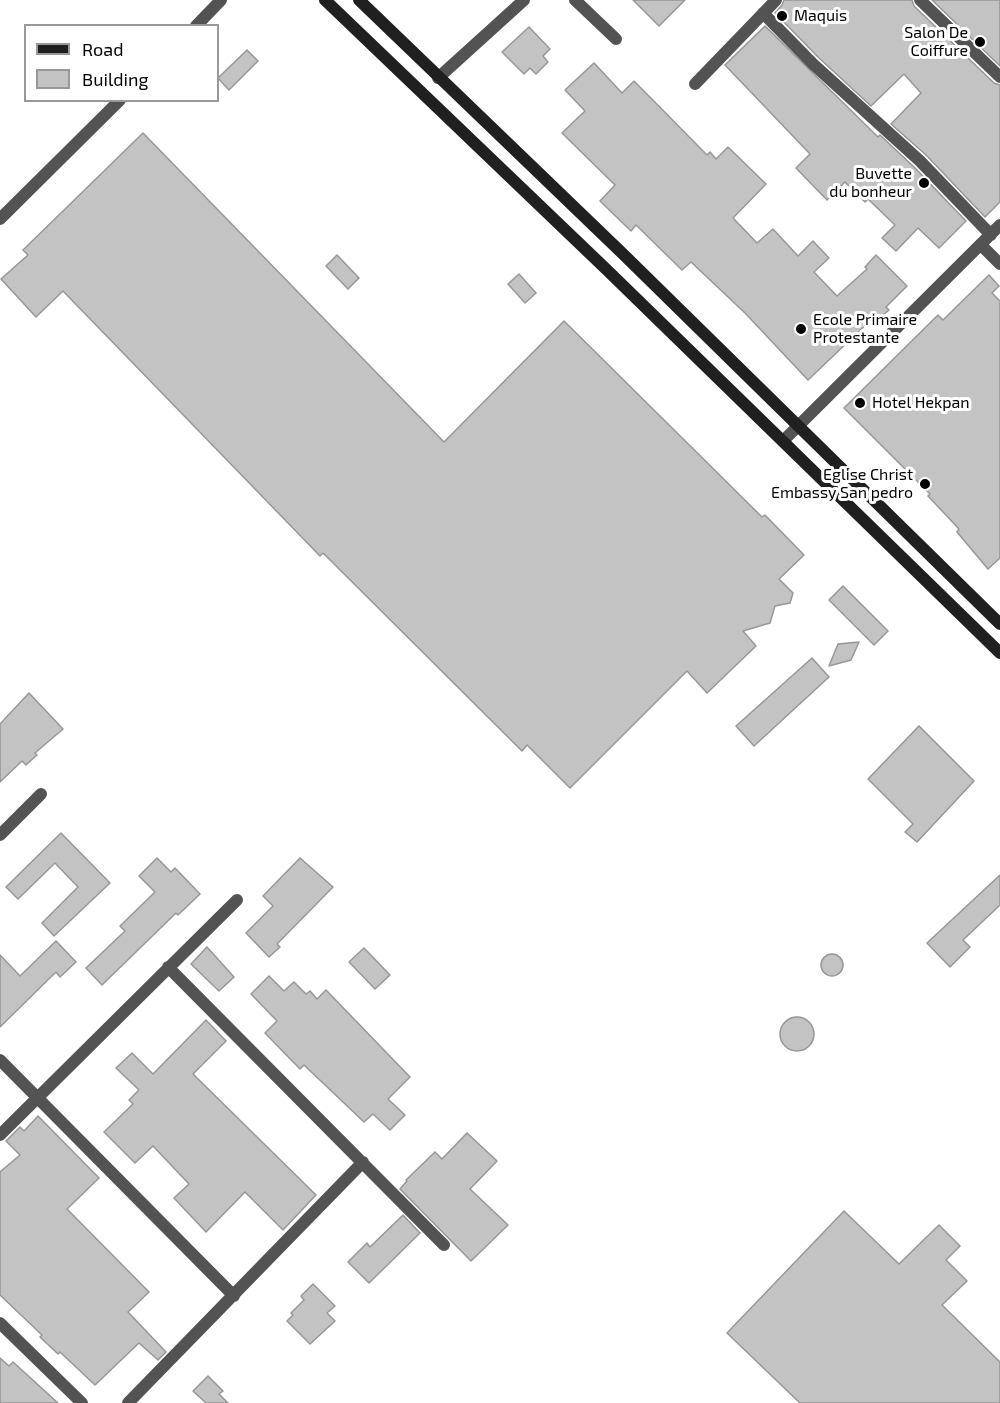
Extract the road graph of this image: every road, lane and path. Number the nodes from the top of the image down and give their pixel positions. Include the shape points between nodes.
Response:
1 (221, 0) edge
2 (325, 0) edge
3 (359, 0) edge
4 (524, 0) edge
5 (574, 0) edge
6 (776, 0) edge
7 (920, 0) edge
8 (763, 13) junction
9 (198, 24) edge
10 (616, 39) dead end
11 (1000, 77) edge
12 (438, 78) junction
13 (695, 84) dead end
14 (118, 102) edge
15 (0, 219) edge
16 (1000, 225) edge
17 (991, 234) junction
18 (981, 245) junction
19 (1000, 264) edge
20 (799, 428) junction
21 (783, 441) junction
22 (1000, 624) edge
23 (1000, 652) edge
24 (41, 794) dead end
25 (0, 835) edge
26 (237, 900) dead end
27 (168, 967) junction
28 (0, 1060) edge
29 (38, 1099) junction
30 (0, 1136) edge
31 (363, 1161) junction
32 (444, 1245) dead end
33 (234, 1296) junction
34 (0, 1323) edge
35 (82, 1403) edge
36 (128, 1403) edge

1 - 9 street
2 - 21 main road
3 - 12 main road
4 - 12 street
5 - 10 street
6 - 8 street
7 - 11 street
8 - 13 street
8 - 17 street via 821,72 920,161
12 - 20 main road
14 - 15 street
16 - 17 street
17 - 18 street
18 - 19 street
18 - 20 street
20 - 21 street
20 - 22 main road
21 - 23 main road
24 - 25 street
26 - 27 street
27 - 29 street
27 - 31 street
28 - 29 street
29 - 30 street
29 - 33 street
31 - 32 street
31 - 33 street
33 - 36 street
34 - 35 street

